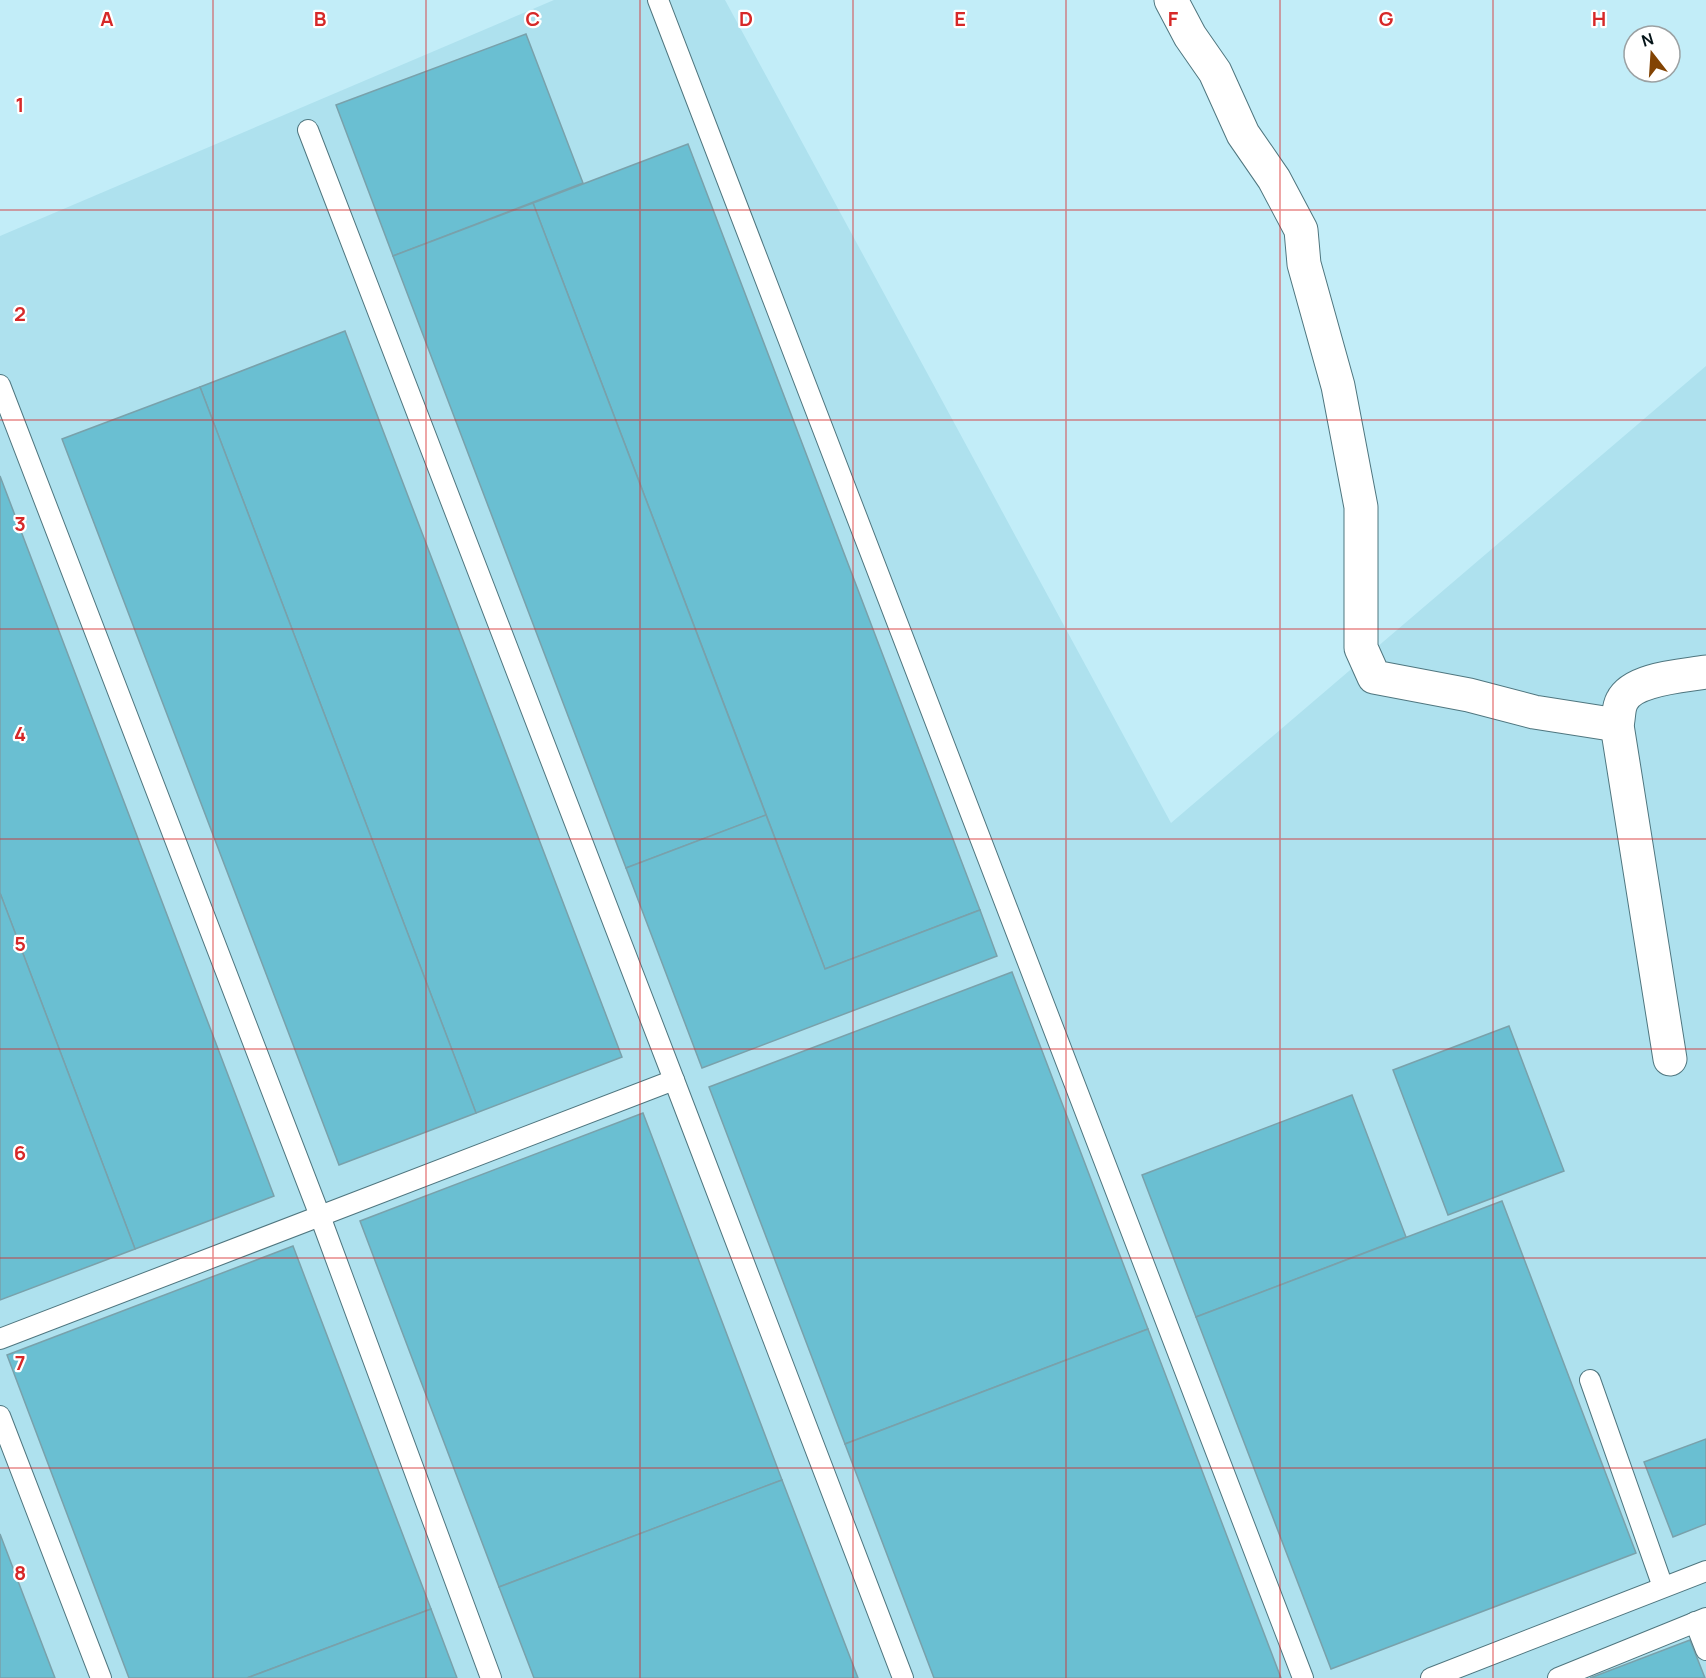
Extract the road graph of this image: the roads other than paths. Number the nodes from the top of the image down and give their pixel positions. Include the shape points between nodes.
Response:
1 (658, 0) edge
2 (1171, 0) edge
3 (308, 129) dead end
4 (0, 385) edge
5 (1706, 672) edge
6 (1617, 725) junction
7 (1670, 1059) dead end
8 (674, 1080) junction
9 (320, 1216) junction
10 (0, 1339) edge
11 (1590, 1380) dead end
12 (0, 1416) edge
13 (1706, 1571) edge
14 (1663, 1587) junction
15 (1701, 1620) edge
16 (1706, 1650) edge
17 (101, 1678) edge
18 (491, 1678) edge
19 (903, 1678) edge
20 (1303, 1678) edge
21 (1431, 1678) edge
22 (1558, 1678) edge

1 - 20 lane
2 - 6 street via 1215,72 1243,135 1274,179 1301,230 1304,264 1338,386 1361,507 1361,648 1374,677 1534,712
3 - 8 lane
4 - 9 lane
5 - 6 street via 1652,680 1633,690 1622,701
6 - 7 street
8 - 9 lane
8 - 19 lane
9 - 10 lane
9 - 18 lane
11 - 14 lane
12 - 17 lane
13 - 14 lane
14 - 21 lane
15 - 16 lane
15 - 22 lane

